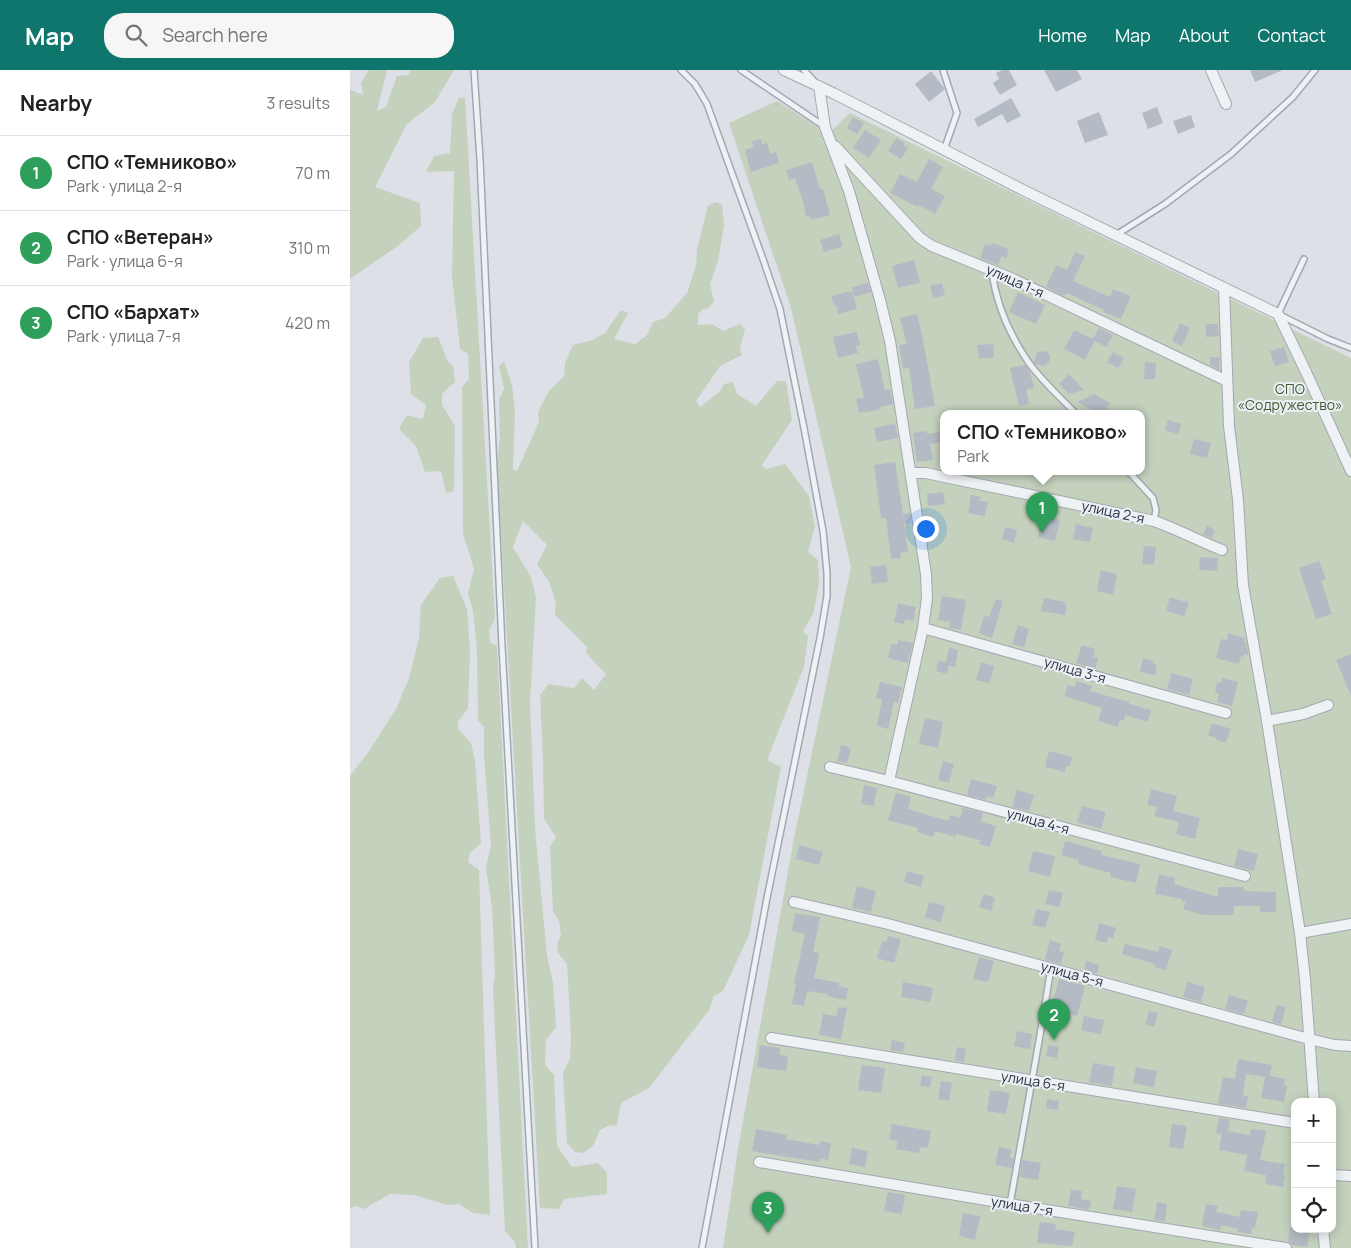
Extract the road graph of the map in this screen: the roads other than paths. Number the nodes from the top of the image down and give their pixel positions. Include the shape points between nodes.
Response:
1 (474, 70) edge
2 (681, 70) edge
3 (741, 70) edge
4 (784, 70) edge
5 (804, 70) edge
6 (943, 70) edge
7 (1211, 70) edge
8 (1315, 70) edge
9 (818, 86) junction
10 (1226, 104) dead end
11 (825, 127) junction
12 (831, 142) junction
13 (944, 150) junction
14 (1116, 236) junction
15 (1304, 259) dead end
16 (992, 270) junction
17 (1224, 288) junction
18 (1278, 314) junction
19 (1351, 348) edge
20 (1227, 381) junction
21 (1072, 410) edge
22 (1351, 471) edge
23 (911, 473) junction
24 (1132, 475) edge
25 (1154, 521) junction
26 (1222, 550) dead end
27 (923, 628) junction
28 (1328, 705) dead end
29 (1226, 713) dead end
30 (1267, 720) junction
31 (830, 768) dead end
32 (889, 781) junction
33 (1245, 876) dead end
34 (794, 902) dead end
35 (1351, 924) edge
36 (1300, 933) junction
37 (1051, 968) junction
38 (771, 1038) dead end
39 (1308, 1039) junction
40 (1351, 1046) edge
41 (1032, 1081) junction
42 (1314, 1098) edge
43 (1291, 1122) edge
44 (759, 1162) dead end
45 (1336, 1174) edge
46 (1351, 1176) edge
47 (1010, 1204) junction
48 (1324, 1233) edge
49 (535, 1248) edge
50 (702, 1248) edge
51 (1286, 1248) edge
52 (1325, 1248) edge

1 - 49 lane
2 - 50 lane via 695,84 707,104 780,309 823,530 827,573 820,638 767,898
3 - 11 lane
4 - 9 street
5 - 9 lane
6 - 13 lane via 957,113
7 - 10 street
8 - 14 lane via 1293,97 1231,154
9 - 11 street
9 - 13 street
11 - 12 street
12 - 16 street, улица 1-я via 920,238
12 - 23 street via 849,191 888,333
13 - 14 street
14 - 17 street
15 - 18 lane
16 - 20 street, улица 1-я
16 - 21 lane via 998,304 1015,341 1030,364
17 - 18 street
17 - 20 street
18 - 19 lane
18 - 22 street
20 - 30 street via 1243,585
23 - 25 street, улица 2-я via 926,473
23 - 27 street via 926,574
24 - 25 lane via 1153,498
25 - 26 street, улица 2-я
27 - 29 street, улица 3-я
27 - 32 street
28 - 30 street via 1303,714
30 - 36 street
31 - 32 street, улица 4-я
32 - 33 street, улица 4-я
34 - 37 street, улица 5-я
35 - 36 street
36 - 39 street
37 - 39 street, улица 5-я
37 - 41 lane
38 - 41 street, улица 6-я
39 - 40 street, улица 5-я
39 - 42 street
41 - 43 street, улица 6-я
41 - 47 lane
44 - 47 street, улица 7-я
45 - 46 street
47 - 51 street, улица 7-я
48 - 52 street

